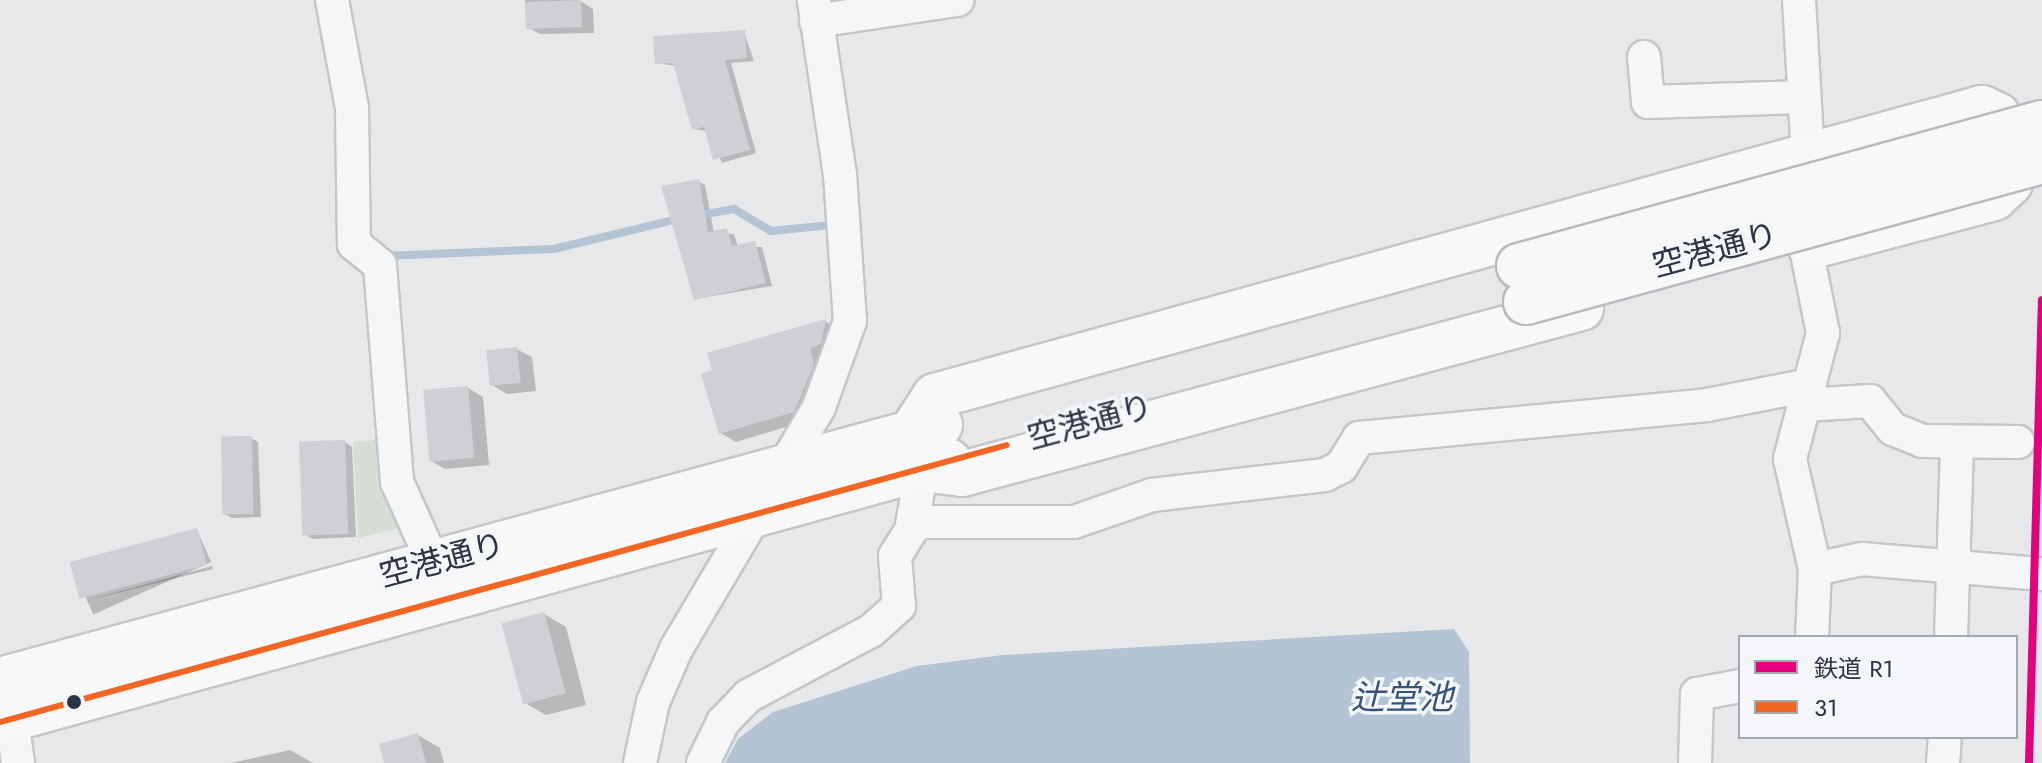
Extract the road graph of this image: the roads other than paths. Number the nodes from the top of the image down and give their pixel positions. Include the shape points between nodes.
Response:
1 (332, 0) edge
2 (957, 0) edge
3 (1799, 0) edge
4 (815, 11) edge
5 (1644, 57) dead end
6 (1804, 97) junction
7 (2042, 123) edge
8 (1808, 156) junction
9 (2042, 161) edge
10 (1806, 248) junction
11 (1522, 284) junction
12 (1807, 395) junction
13 (2018, 442) dead end
14 (1957, 444) junction
15 (916, 451) junction
16 (781, 467) junction
17 (748, 517) junction
18 (913, 522) junction
19 (433, 562) junction
20 (1956, 565) junction
21 (1815, 569) junction
22 (2042, 574) edge
23 (1812, 635) edge
24 (1951, 635) edge
25 (1738, 686) edge
26 (4, 707) edge
27 (1945, 739) edge
28 (18, 763) edge
29 (640, 763) edge
30 (703, 763) edge
31 (1695, 763) edge
32 (1943, 763) edge

1 - 19 street via 352,108 354,244 380,265 397,482
2 - 4 street
3 - 6 street
4 - 16 street via 840,175 850,321 819,407
5 - 6 street via 1648,102
6 - 8 street
7 - 11 highway, 空港通り, bridge
8 - 10 highway via 1982,108 1997,115 2010,183 1994,198
8 - 15 highway via 935,396
9 - 11 highway, 空港通り, bridge
10 - 12 street via 1823,333
10 - 15 highway via 962,474
11 - 15 highway, 空港通り
12 - 14 street via 1870,401 1893,429
12 - 18 street via 1359,438 1341,467 1325,475 1152,495 1074,522
12 - 21 street via 1790,459
13 - 14 street
14 - 20 street
15 - 16 highway, 空港通り
15 - 17 highway, 空港通り
15 - 18 street
16 - 17 street
16 - 19 highway, 空港通り
17 - 26 highway, 空港通り
17 - 29 street via 659,689
18 - 30 street via 895,556 899,606 871,631 748,696 723,722
19 - 26 highway, 空港通り
20 - 21 street via 1862,559
20 - 22 street
20 - 24 street
21 - 23 street
25 - 31 street via 1697,694
26 - 28 street
27 - 32 street

